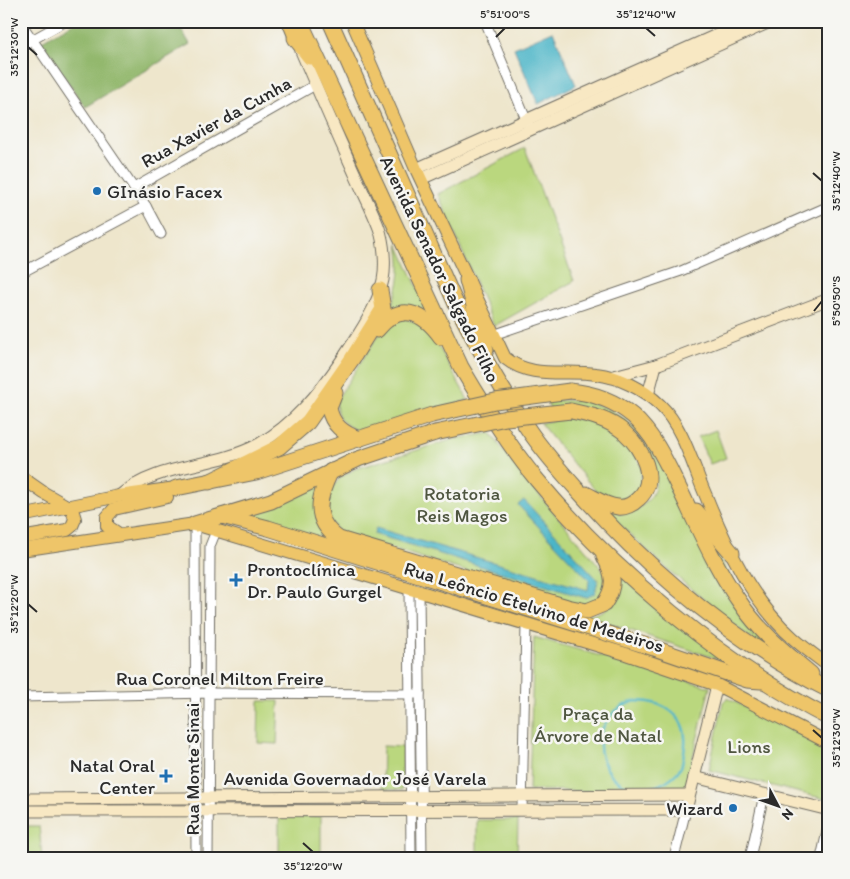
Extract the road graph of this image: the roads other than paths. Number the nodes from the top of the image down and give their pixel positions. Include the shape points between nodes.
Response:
1 (66, 21) edge
2 (288, 21) edge
3 (300, 21) edge
4 (330, 21) edge
5 (352, 21) edge
6 (485, 21) edge
7 (748, 21) edge
8 (772, 21) edge
9 (21, 23) edge
10 (295, 38) joint
11 (32, 40) junction
12 (21, 46) edge
13 (320, 82) junction
14 (528, 125) junction
15 (418, 174) junction
16 (134, 188) junction
17 (146, 206) junction
18 (829, 206) edge
19 (161, 234) dead end
20 (21, 273) edge
21 (467, 280) junction
22 (378, 294) junction
23 (829, 299) edge
24 (493, 335) junction
25 (488, 361) junction
26 (656, 365) junction
27 (460, 367) junction
28 (610, 377) junction
29 (648, 395) junction
30 (359, 439) junction
31 (331, 471) junction
32 (21, 477) edge
33 (207, 483) junction
34 (176, 488) joint
35 (576, 488) junction
36 (681, 492) junction
37 (119, 496) junction
38 (68, 507) junction
39 (21, 516) edge
40 (222, 516) junction
41 (195, 524) junction
42 (216, 531) junction
43 (119, 534) junction
44 (21, 538) edge
45 (195, 546) junction
46 (210, 546) junction
47 (599, 548) junction
48 (21, 550) edge
49 (732, 553) junction
50 (414, 590) junction
51 (526, 625) junction
52 (196, 661) junction
53 (209, 663) junction
54 (829, 666) edge
55 (764, 681) junction
56 (717, 685) junction
57 (829, 688) edge
58 (209, 693) junction
59 (196, 694) junction
60 (415, 694) junction
61 (21, 697) edge
62 (829, 718) edge
63 (829, 742) edge
64 (694, 777) junction
65 (416, 795) junction
66 (522, 795) junction
67 (689, 795) junction
68 (764, 795) junction
69 (202, 796) junction
70 (21, 799) edge
71 (416, 809) junction
72 (196, 810) junction
73 (208, 810) junction
74 (522, 810) junction
75 (686, 810) junction
76 (829, 810) edge
77 (21, 811) edge
78 (829, 824) edge
79 (196, 858) edge
80 (208, 858) edge
81 (411, 858) edge
82 (422, 858) edge
83 (674, 858) edge
84 (750, 858) edge
85 (821, 858) edge

1 - 11 street
2 - 10 main road
3 - 13 highway, Avenida Senador Salgado Filho
4 - 25 highway, Avenida Senador Salgado Filho via 436,261
5 - 15 main road, Avenida Senador Salgado Filho
6 - 14 street
7 - 14 street via 688,46
8 - 14 street
9 - 11 street
10 - 13 highway
11 - 12 street
11 - 16 street
13 - 16 street, Rua Xavier da Cunha
13 - 22 street, Avenida Senador Salgado Filho via 379,229 384,261 383,281
13 - 27 highway, Avenida Senador Salgado Filho via 383,197
14 - 15 street
15 - 21 main road, Avenida Senador Salgado Filho
16 - 17 street
17 - 19 street
17 - 20 street
18 - 24 street via 680,271
21 - 24 main road, Avenida Senador Salgado Filho
21 - 25 highway
22 - 33 highway via 383,309 308,422 280,447
22 - 37 street, Avenida Senador Salgado Filho via 360,332 320,389 278,432 237,454 214,462 151,475
23 - 26 street
24 - 28 main road, Avenida Senador Salgado Filho via 505,358 525,370
25 - 35 highway, Avenida Senador Salgado Filho via 528,429
26 - 28 street
26 - 29 street
27 - 30 highway via 435,329 420,316 410,313 390,317 374,334 330,400 334,424
27 - 47 highway, Avenida Senador Salgado Filho via 536,479
28 - 29 main road, Avenida Senador Salgado Filho
29 - 49 main road, Avenida Senador Salgado Filho via 675,423
30 - 33 highway via 256,472
30 - 36 highway, bridge via 432,415 495,401 570,391 599,396 632,415 654,440
31 - 35 highway, bridge via 434,433 506,418 571,411 593,415 624,433 640,452 648,471 644,492 637,501 620,508 605,504
31 - 40 highway via 270,501
31 - 47 highway via 323,486 320,511 326,527 339,539 567,607 596,609 610,596 612,572
32 - 38 main road
33 - 34 highway
33 - 43 main road via 175,496 114,509 107,517 107,526
34 - 37 main road
35 - 57 highway, Avenida Senador Salgado Filho via 612,528 714,617 768,657
36 - 49 highway
36 - 57 highway via 749,616 772,642
37 - 38 main road
38 - 39 main road
38 - 44 main road via 75,518 67,530
40 - 41 highway
40 - 55 highway via 654,648 747,680
41 - 42 main road, Rua Leôncio Etelvino de Medeiros
41 - 43 main road
41 - 45 street, Rua Monte Sinai
42 - 46 street, Rua Monte Sinai
42 - 50 main road, Rua Leôncio Etelvino de Medeiros
43 - 48 main road
45 - 46 street
45 - 52 street, Rua Monte Sinai
46 - 53 street, Rua Monte Sinai
47 - 55 highway, Avenida Senador Salgado Filho via 670,610
49 - 54 main road, Avenida Senador Salgado Filho via 757,595 780,624
50 - 51 main road, Rua Leôncio Etelvino de Medeiros
50 - 60 street
51 - 56 main road, Rua Leôncio Etelvino de Medeiros
51 - 66 street
52 - 53 street via 204,658
52 - 59 street, Rua Monte Sinai
53 - 58 street, Rua Monte Sinai
55 - 62 highway, Avenida Senador Salgado Filho
56 - 63 main road
56 - 64 street
58 - 59 street, Rua Coronel Milton Freire
58 - 60 street, Rua Coronel Milton Freire
58 - 69 street, Rua Monte Sinai
59 - 61 street, Rua Coronel Milton Freire
59 - 69 street, Rua Monte Sinai
60 - 65 street
64 - 67 street
64 - 68 street
65 - 66 street, Avenida Governador José Varela
65 - 69 street, Avenida Governador José Varela
65 - 71 street
66 - 67 street, Avenida Governador José Varela
66 - 74 street
67 - 75 street
68 - 76 street
68 - 84 street
69 - 70 street, Avenida Governador José Varela
69 - 72 street, Rua Monte Sinai
69 - 73 street, Rua Monte Sinai
71 - 73 street, Avenida Governador José Varela
71 - 74 street, Avenida Governador José Varela
71 - 81 street
71 - 82 street
72 - 73 street, Avenida Governador José Varela
72 - 77 street, Avenida Governador José Varela
72 - 79 street, Rua Monte Sinai
73 - 80 street, Rua Monte Sinai
74 - 75 street, Avenida Governador José Varela
75 - 83 street
78 - 85 street

